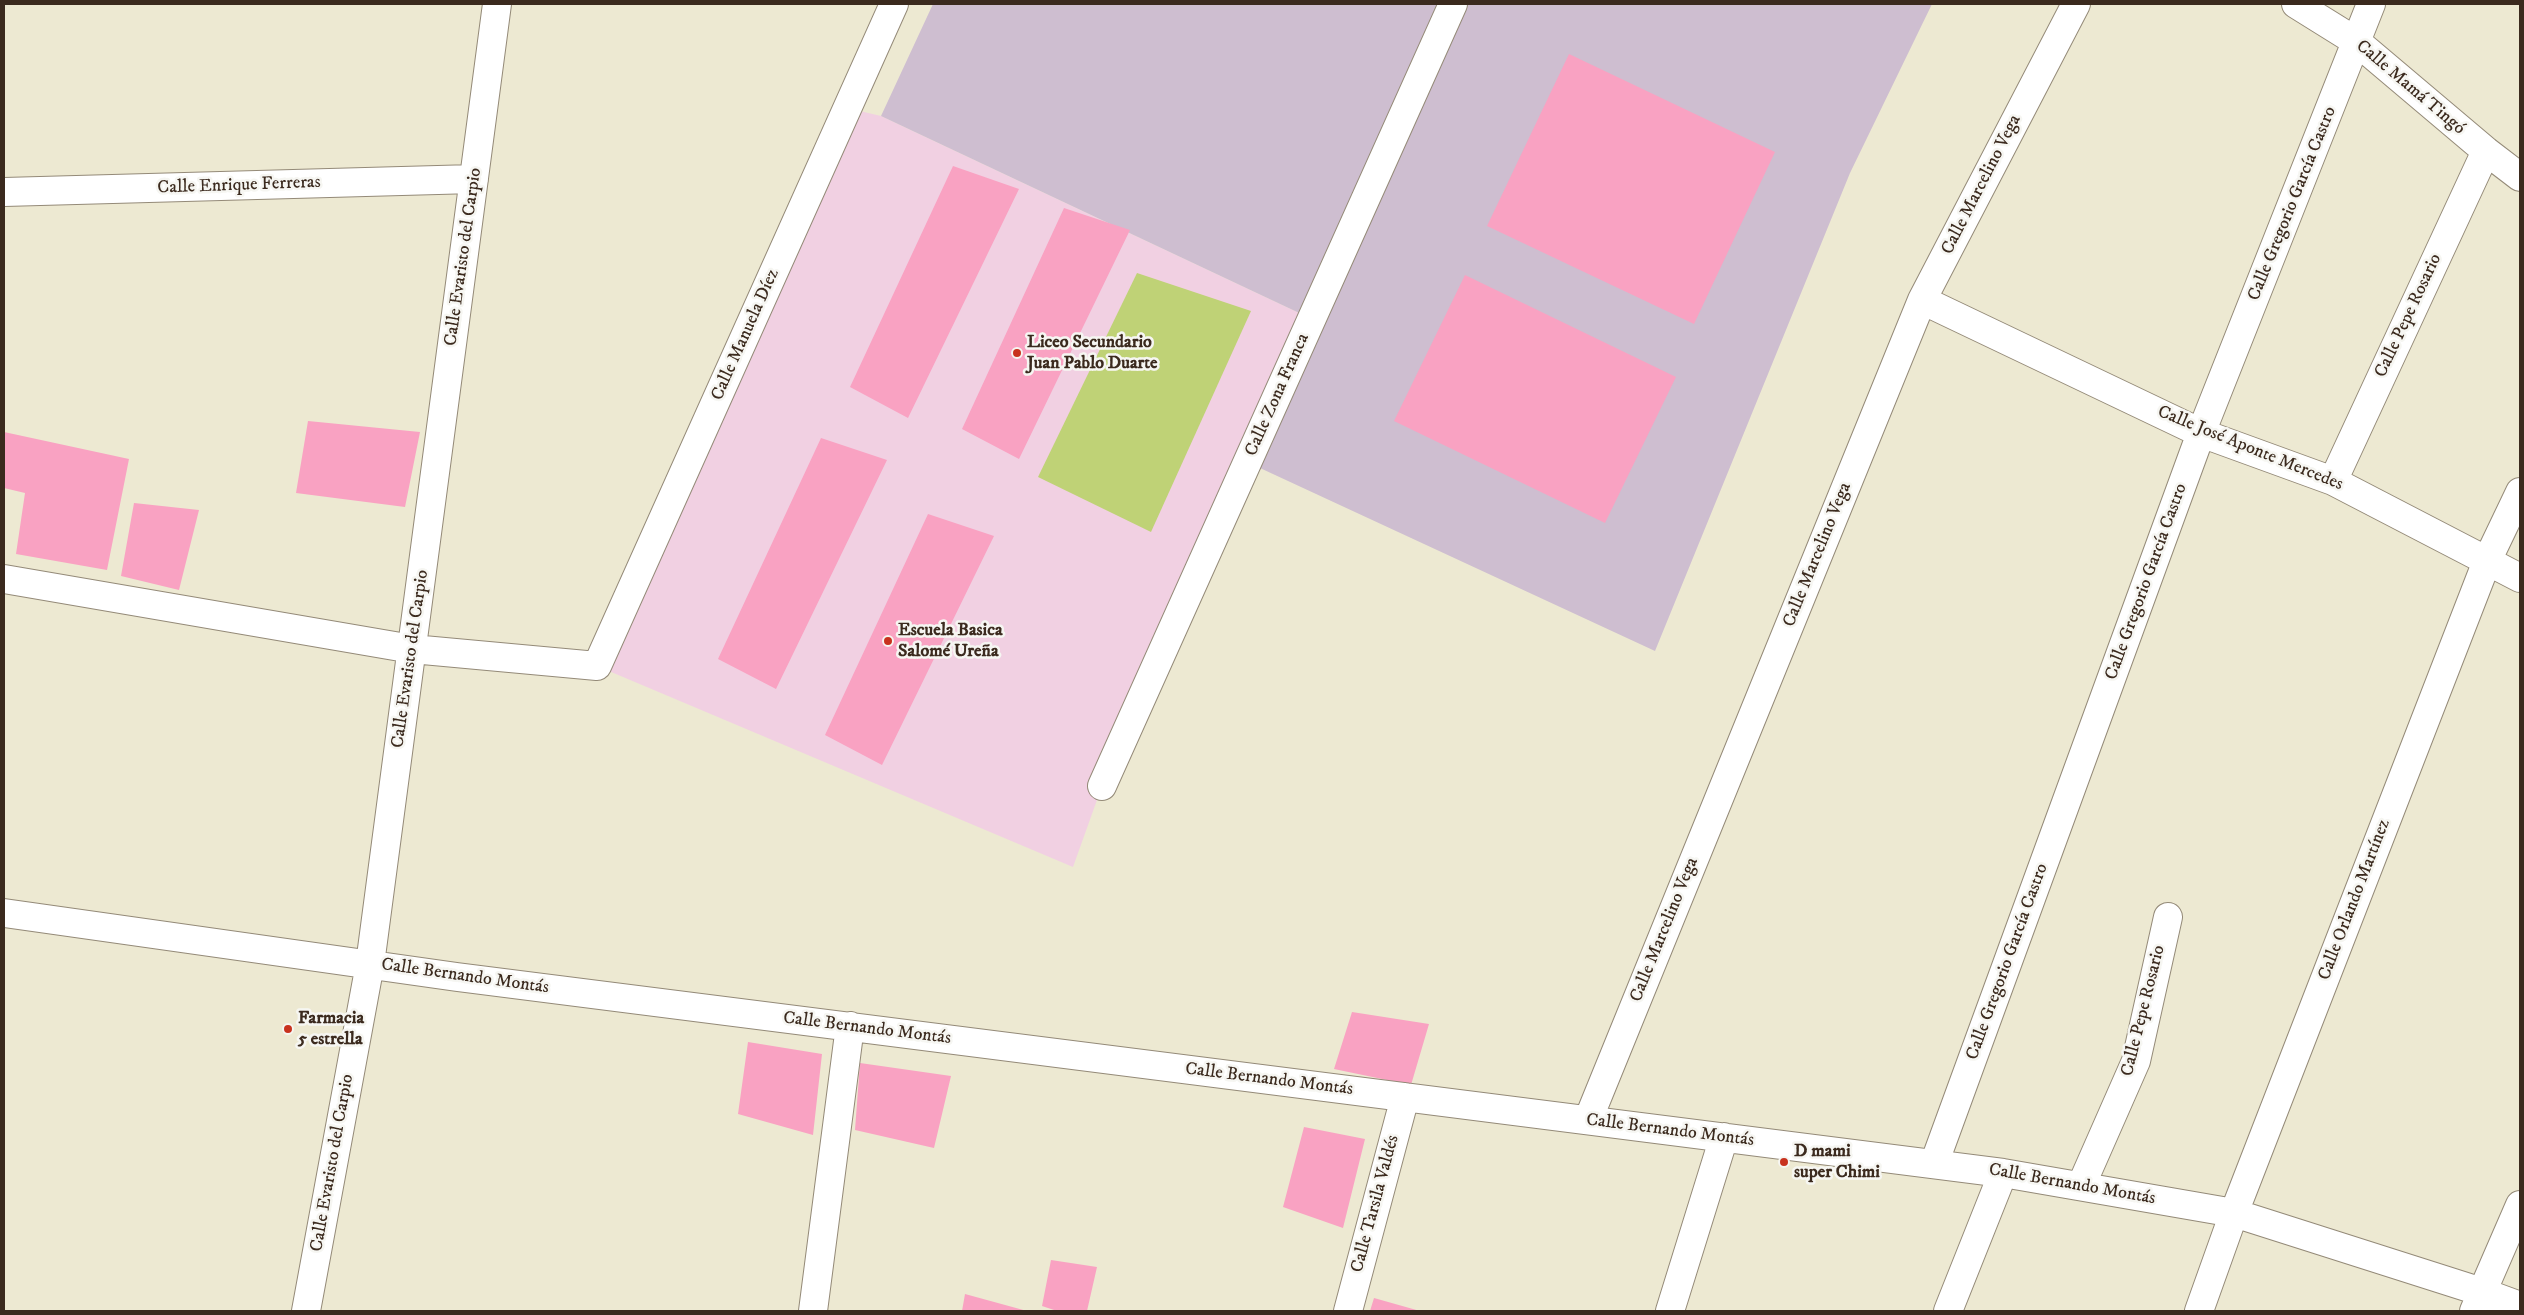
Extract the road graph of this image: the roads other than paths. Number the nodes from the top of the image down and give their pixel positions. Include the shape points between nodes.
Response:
1 (497, 4) edge
2 (894, 4) edge
3 (1453, 4) edge
4 (2076, 4) edge
5 (2296, 4) edge
6 (2371, 4) edge
7 (2356, 42) junction
8 (2486, 152) junction
9 (2520, 177) edge
10 (474, 179) junction
11 (4, 192) edge
12 (1922, 300) junction
13 (2201, 433) junction
14 (2333, 482) junction
15 (2520, 492) edge
16 (2487, 561) junction
17 (2520, 578) edge
18 (4, 579) edge
19 (412, 649) junction
20 (1102, 786) dead end
21 (4, 913) edge
22 (2168, 917) dead end
23 (370, 964) junction
24 (850, 1026) junction
25 (1405, 1097) junction
26 (1588, 1120) junction
27 (1724, 1138) junction
28 (1934, 1164) junction
29 (2003, 1172) junction
30 (2081, 1186) junction
31 (2520, 1205) edge
32 (2234, 1213) junction
33 (2478, 1302) edge
34 (2520, 1306) edge
35 (306, 1311) edge
36 (813, 1311) edge
37 (1348, 1311) edge
38 (1670, 1311) edge
39 (1948, 1311) edge
40 (2199, 1311) edge

1 - 10 street, Calle Evaristo del Carpio
2 - 19 street, Calle Manuela Díez via 597,666
3 - 20 street, Calle Zona Franca
4 - 12 street, Calle Marcelino Vega
5 - 7 street, Calle Mamá Tingó
6 - 7 street, Calle Gregorio García Castro
7 - 8 street, Calle Mamá Tingó
7 - 13 street, Calle Gregorio García Castro
8 - 9 street, Calle Mamá Tingó
8 - 14 street, Calle Pepe Rosario
10 - 11 street, Calle Enrique Ferreras
10 - 19 street, Calle Evaristo del Carpio
12 - 13 street, Calle José Aponte Mercedes
12 - 26 street, Calle Marcelino Vega
13 - 14 street, Calle José Aponte Mercedes
13 - 28 street, Calle Gregorio García Castro
14 - 16 street, Calle José Aponte Mercedes
15 - 16 street, Calle Orlando Martínez
16 - 17 street, Calle José Aponte Mercedes
16 - 32 street, Calle Orlando Martínez
18 - 19 street
19 - 23 street, Calle Evaristo del Carpio
21 - 23 street, Calle Bernando Montás
22 - 30 street, Calle Pepe Rosario via 2136,1061
23 - 24 street, Calle Bernando Montás
23 - 35 street, Calle Evaristo del Carpio
24 - 25 street, Calle Bernando Montás
24 - 36 street
25 - 26 street, Calle Bernando Montás
25 - 37 street, Calle Tarsila Valdés
26 - 27 street, Calle Bernando Montás
27 - 28 street, Calle Bernando Montás
27 - 38 street
28 - 29 street, Calle Bernando Montás
29 - 30 street, Calle Bernando Montás
29 - 39 street
30 - 32 street, Calle Bernando Montás
31 - 33 street
32 - 33 street, Calle Bernando Montás
32 - 40 street, Calle Orlando Martínez
33 - 34 street, Calle Bernando Montás

